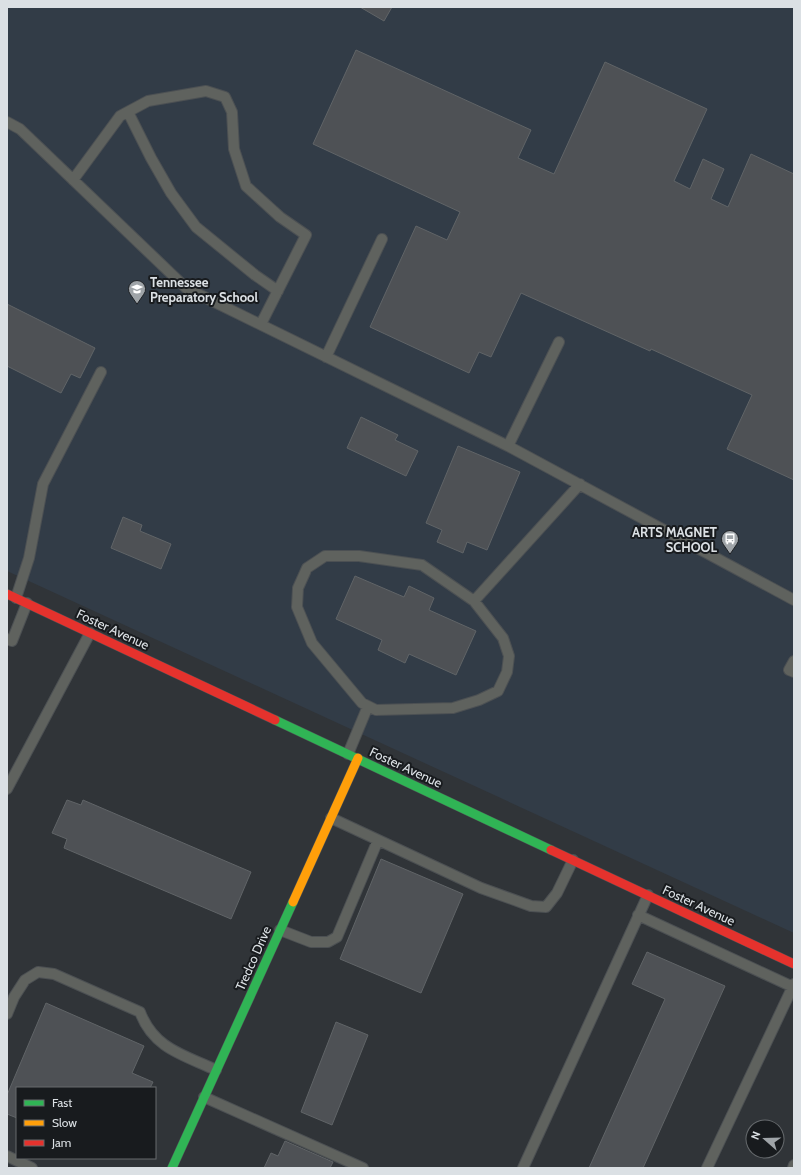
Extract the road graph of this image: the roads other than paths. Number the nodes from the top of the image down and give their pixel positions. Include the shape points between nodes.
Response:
1 (128, 112) junction
2 (7, 122) edge
3 (73, 180) junction
4 (382, 239) dead end
5 (278, 291) junction
6 (261, 324) junction
7 (559, 342) dead end
8 (326, 356) junction
9 (101, 372) dead end
10 (508, 446) junction
11 (580, 484) junction
12 (12, 596) edge
13 (794, 600) edge
14 (474, 601) junction
15 (26, 603) junction
16 (90, 633) junction
17 (7, 639) edge
18 (794, 661) edge
19 (794, 672) edge
20 (368, 706) junction
21 (348, 754) junction
22 (358, 758) junction
23 (7, 789) edge
24 (331, 818) junction
25 (378, 840) junction
26 (573, 860) junction
27 (648, 895) junction
28 (638, 915) junction
29 (280, 930) junction
30 (794, 964) edge
31 (793, 985) edge
32 (7, 1014) edge
33 (216, 1070) junction
34 (204, 1097) junction
35 (7, 1156) edge
36 (32, 1168) edge
37 (172, 1168) edge
38 (363, 1168) edge
39 (523, 1168) edge
40 (707, 1168) edge

1 - 3 lane via 120,116
1 - 5 lane via 171,193 196,227
1 - 5 lane via 148,101 206,91 225,97 232,112 234,149 246,186 280,217 306,235
2 - 3 lane via 20,129
3 - 6 lane via 186,288
4 - 8 lane
5 - 6 lane
6 - 8 lane
7 - 10 lane
8 - 10 lane
9 - 12 lane via 42,484 29,558
10 - 11 lane
11 - 13 lane
11 - 14 lane
12 - 15 main road, Foster Avenue
14 - 20 lane via 503,638 509,656 507,672 498,690 479,700 453,708 376,710
14 - 20 lane via 422,565 359,556 325,556 307,568 298,588 297,607 303,623 312,643 362,703
15 - 16 main road, Foster Avenue
15 - 17 lane via 12,641
16 - 21 main road, Foster Avenue
16 - 23 lane
18 - 19 lane via 789,670
20 - 21 lane
21 - 22 main road, Foster Avenue
22 - 24 main road, Tredco Drive
22 - 26 main road, Foster Avenue
24 - 25 lane
24 - 29 main road, Tredco Drive
25 - 26 lane via 481,888 531,906 546,907 557,893
25 - 29 lane via 337,937 328,942 311,942
26 - 27 main road, Foster Avenue
27 - 28 lane
27 - 30 main road, Foster Avenue
28 - 31 lane
28 - 39 lane
29 - 33 main road, Tredco Drive
31 - 40 lane
32 - 33 lane via 24,980 38,972 54,974 140,1012 145,1025 165,1046
33 - 34 main road, Tredco Drive
34 - 37 main road, Tredco Drive
34 - 38 lane
35 - 36 lane

